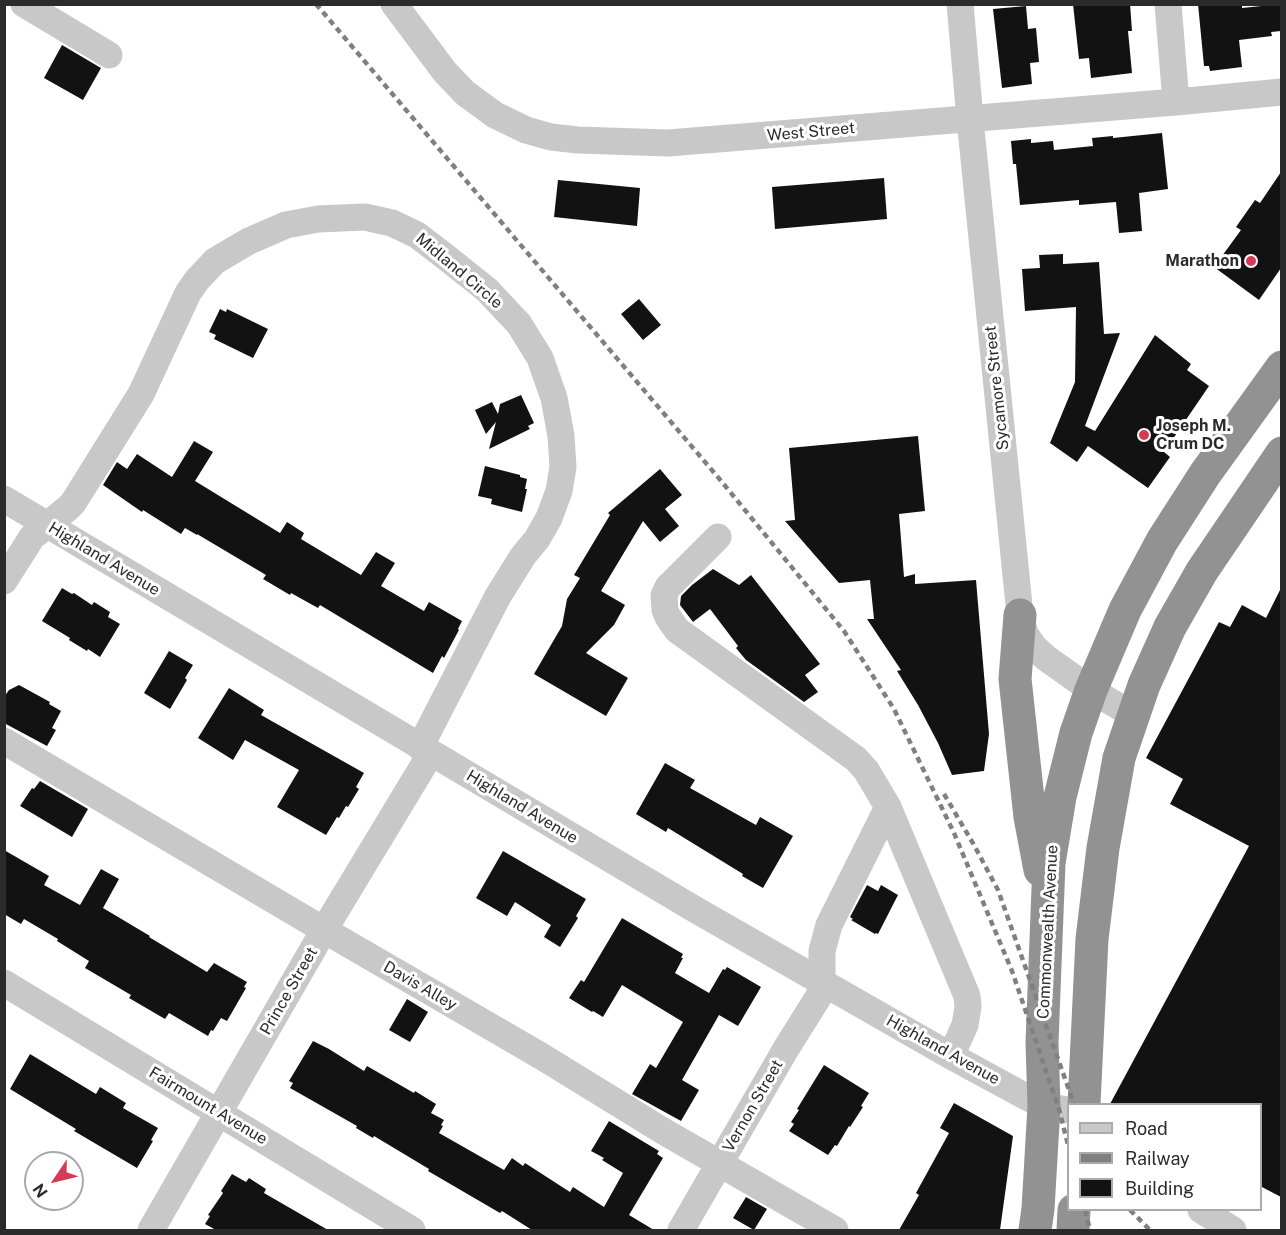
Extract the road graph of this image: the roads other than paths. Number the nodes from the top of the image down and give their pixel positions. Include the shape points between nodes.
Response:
1 (24, 4) edge
2 (394, 4) edge
3 (960, 4) edge
4 (1168, 4) edge
5 (109, 56) dead end
6 (1281, 92) edge
7 (1176, 102) junction
8 (970, 119) junction
9 (1281, 367) edge
10 (1281, 453) edge
11 (4, 499) edge
12 (47, 524) junction
13 (718, 537) dead end
14 (4, 581) edge
15 (1020, 615) junction
16 (1091, 690) junction
17 (1134, 715) junction
18 (4, 741) edge
19 (425, 750) junction
20 (888, 807) junction
21 (1047, 910) junction
22 (324, 930) junction
23 (822, 982) junction
24 (4, 983) edge
25 (951, 1056) junction
26 (1084, 1103) edge
27 (1056, 1108) edge
28 (220, 1113) junction
29 (720, 1163) junction
30 (1074, 1211) edge
31 (1204, 1211) edge
32 (151, 1230) edge
33 (412, 1230) edge
34 (681, 1230) edge
35 (835, 1230) edge
36 (1035, 1230) edge
37 (1073, 1230) edge
38 (1233, 1230) edge

1 - 5 street
2 - 8 street, West Street via 465,93 495,115 551,137 668,143
3 - 8 street, Sycamore Street
4 - 7 street
6 - 7 street, West Street
7 - 8 street, West Street
8 - 15 street, Sycamore Street
9 - 16 highway, Commonwealth Avenue via 1204,474 1162,541 1125,610
10 - 17 highway via 1202,571 1170,627
11 - 12 street, Highland Avenue
12 - 14 street, Midland Circle via 32,537
12 - 19 street, Highland Avenue
12 - 19 street, Midland Circle via 73,503 141,394 188,293 215,261 249,240 286,225 318,219 365,217 392,223 417,235 487,290 519,324 540,358 555,398 563,467 549,518 498,596
13 - 20 street via 668,586 664,595 668,617 677,630 856,759
15 - 16 street, Sycamore Street via 1025,634 1034,647
15 - 21 highway via 1016,680 1030,817
16 - 17 street, Sycamore Street
16 - 21 highway, Commonwealth Avenue via 1060,797 1049,863
17 - 26 highway via 1119,758 1103,848 1092,939
18 - 22 street, Davis Alley
19 - 22 street, Prince Street
19 - 23 street, Highland Avenue
20 - 23 street via 829,925 822,951
20 - 25 street via 967,996 965,1025
21 - 27 highway, Commonwealth Avenue via 1042,1042
22 - 28 street, Prince Street
22 - 29 street, Davis Alley
23 - 25 street, Highland Avenue
23 - 29 street, Vernon Street via 819,996
24 - 28 street, Fairmount Avenue
25 - 27 street, Highland Avenue
27 - 36 highway, Commonwealth Avenue
28 - 32 street, Prince Street
28 - 33 street, Fairmount Avenue
29 - 34 street, Vernon Street
29 - 35 street, Davis Alley
30 - 37 highway
31 - 38 street

